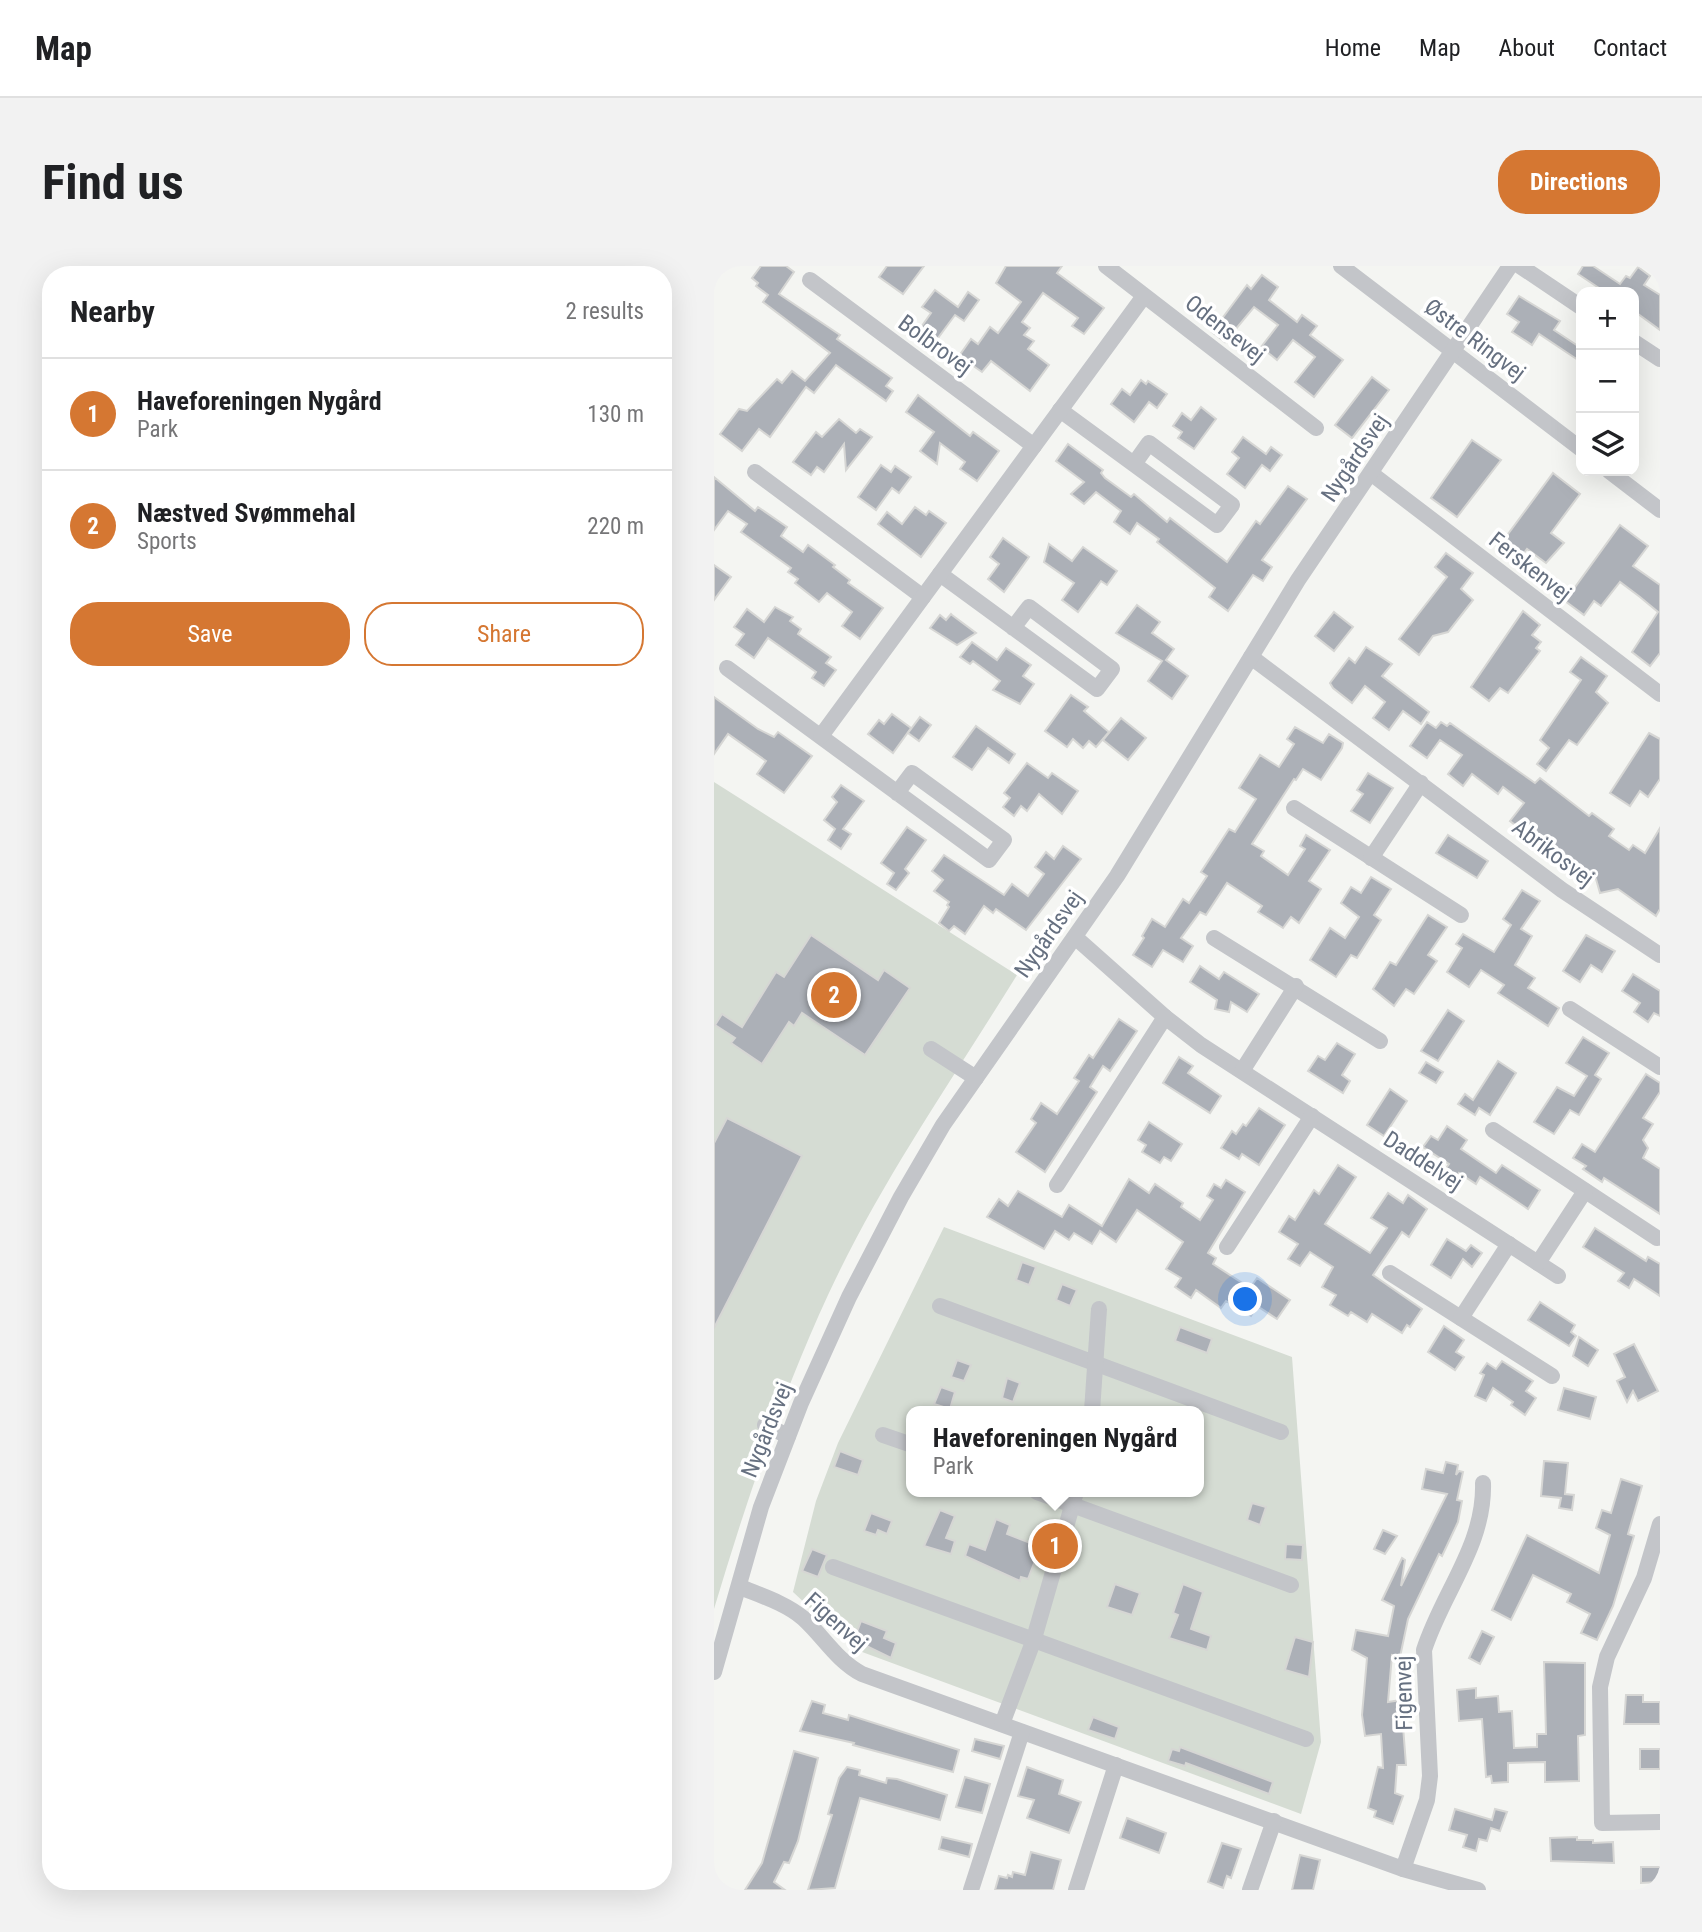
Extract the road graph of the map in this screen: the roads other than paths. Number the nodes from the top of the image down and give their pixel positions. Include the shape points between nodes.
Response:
1 (1106, 266) edge
2 (1341, 266) edge
3 (1510, 266) edge
4 (1520, 266) edge
5 (810, 280) dead end
6 (1144, 296) junction
7 (1576, 304) edge
8 (1639, 345) edge
9 (1454, 352) junction
10 (1660, 359) edge
11 (1060, 410) junction
12 (1316, 428) dead end
13 (1576, 445) edge
14 (1034, 446) junction
15 (1134, 464) junction
16 (755, 472) dead end
17 (1372, 474) junction
18 (1616, 476) edge
19 (1660, 510) edge
20 (940, 574) junction
21 (923, 597) junction
22 (1013, 628) junction
23 (1251, 657) junction
24 (727, 668) dead end
25 (1660, 694) edge
26 (821, 736) junction
27 (1421, 783) junction
28 (897, 793) junction
29 (1294, 808) dead end
30 (1371, 858) junction
31 (1461, 915) dead end
32 (1075, 937) junction
33 (1214, 938) dead end
34 (1660, 955) edge
35 (1296, 986) junction
36 (1570, 1009) dead end
37 (1165, 1017) junction
38 (1380, 1041) dead end
39 (931, 1049) dead end
40 (1657, 1059) edge
41 (1242, 1070) junction
42 (976, 1078) junction
43 (1312, 1116) junction
44 (1493, 1130) dead end
45 (1057, 1185) dead end
46 (1585, 1192) junction
47 (1657, 1238) dead end
48 (1509, 1244) junction
49 (1227, 1247) dead end
50 (1538, 1263) junction
51 (1390, 1273) dead end
52 (1558, 1276) dead end
53 (940, 1306) dead end
54 (1099, 1309) dead end
55 (1461, 1318) junction
56 (1097, 1364) junction
57 (1552, 1376) dead end
58 (1093, 1406) edge
59 (765, 1425) dead end
60 (1281, 1432) dead end
61 (883, 1435) dead end
62 (788, 1436) junction
63 (906, 1443) edge
64 (1483, 1483) dead end
65 (1075, 1499) edge
66 (1660, 1524) edge
67 (833, 1567) dead end
68 (1292, 1585) dead end
69 (740, 1587) junction
70 (1032, 1642) junction
71 (714, 1672) edge
72 (1002, 1724) junction
73 (1022, 1732) junction
74 (1306, 1739) dead end
75 (1116, 1765) junction
76 (1274, 1821) junction
77 (1660, 1822) edge
78 (1403, 1869) junction
79 (971, 1890) edge
80 (1076, 1890) edge
81 (1250, 1890) edge
82 (1478, 1890) edge

1 - 6 street, Odensevej
2 - 9 street, Østre Ringvej
3 - 9 street, Nygårdsvej
4 - 7 street
5 - 14 street, Bolbrovej
6 - 11 street
6 - 12 street, Odensevej
8 - 10 street
9 - 13 street, Østre Ringvej
9 - 17 street, Nygårdsvej
11 - 14 street
11 - 15 street
14 - 20 street
15 - 15 street via 1217,526 1233,505 1149,443
16 - 21 street
17 - 23 street, Nygårdsvej
17 - 25 street, Ferskenvej
18 - 19 street
20 - 21 street
20 - 22 street
21 - 26 street
22 - 22 street via 1097,690 1112,669 1029,607
23 - 27 street, Abrikosvej
23 - 32 street, Nygårdsvej
24 - 26 street
26 - 28 street
27 - 30 street
27 - 34 street, Abrikosvej via 1562,890
28 - 28 street via 989,860 1004,840 912,773
29 - 30 street
30 - 31 street
32 - 37 street, Daddelvej
32 - 42 street, Nygårdsvej
33 - 35 street
35 - 38 street
35 - 41 street
36 - 40 street
37 - 41 street, Daddelvej
37 - 45 street
39 - 42 street
41 - 43 street, Daddelvej
42 - 62 street, Nygårdsvej via 922,1161 849,1297
43 - 48 street, Daddelvej
43 - 49 street
44 - 46 street
46 - 47 street
46 - 50 street
48 - 50 street, Daddelvej
48 - 55 street
50 - 52 street, Daddelvej
51 - 55 street
53 - 56 street
54 - 56 street
55 - 57 street
56 - 58 street
56 - 60 street
59 - 62 street
61 - 63 street
62 - 69 street, Nygårdsvej via 761,1507
64 - 78 street, Figenvej via 1479,1531 1424,1650 1430,1776 1427,1800
65 - 68 street
65 - 70 street
66 - 77 street via 1644,1578 1607,1657 1600,1687 1602,1823
67 - 70 street via 1002,1638
69 - 71 street, Nygårdsvej
69 - 72 street, Figenvej via 803,1619 836,1656 862,1674
70 - 72 street
70 - 74 street
72 - 73 street, Figenvej
73 - 75 street, Figenvej
73 - 79 street
75 - 76 street, Figenvej
75 - 80 street
76 - 78 street, Figenvej
76 - 81 street
78 - 82 street, Figenvej

